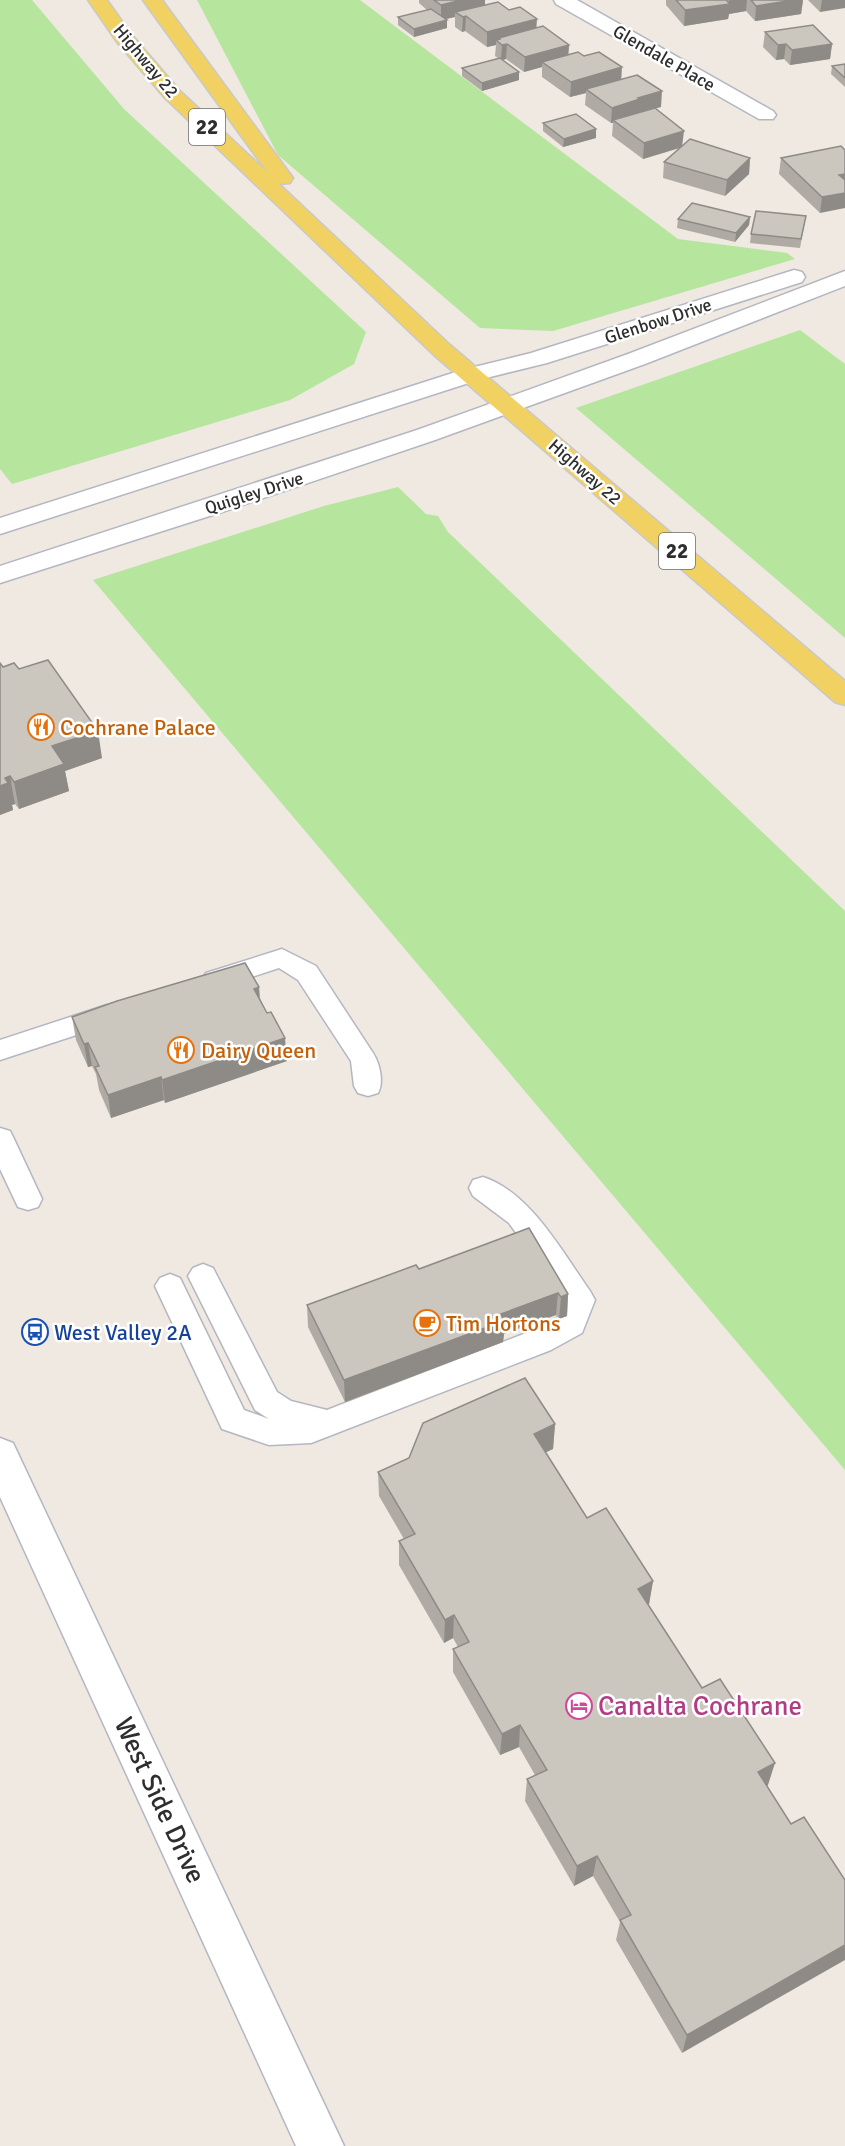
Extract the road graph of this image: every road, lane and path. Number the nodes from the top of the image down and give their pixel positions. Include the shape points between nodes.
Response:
1 (97, 0) edge
2 (152, 0) edge
3 (563, 0) edge
4 (766, 115) dead end
5 (329, 243) junction
6 (845, 263) edge
7 (845, 278) edge
8 (470, 375) junction
9 (507, 407) junction
10 (6, 522) edge
11 (0, 575) edge
12 (845, 696) edge
13 (192, 988) edge
14 (135, 1006) edge
15 (0, 1050) edge
16 (368, 1086) dead end
17 (0, 1139) edge
18 (483, 1188) dead end
19 (28, 1199) dead end
20 (203, 1276) dead end
21 (170, 1286) dead end
22 (330, 1423) junction
23 (0, 1455) edge
24 (320, 2146) edge

1 - 5 main road, Highway 22 / 22 via 172,94
2 - 5 main road, Highway 22 / 22
3 - 4 street, Glendale Place
5 - 8 main road, Highway 22 / 22
6 - 8 street, Glenbow Drive via 539,358
7 - 9 street, Glenbow Drive
8 - 9 main road, Highway 22 / 22
8 - 10 street
9 - 11 street, Quigley Drive
9 - 12 main road, Highway 22 / 22
13 - 16 lane via 282,958 307,973 364,1060
14 - 15 lane
17 - 19 lane
18 - 22 lane via 519,1215 580,1300 572,1324 540,1341
20 - 22 lane via 266,1401 284,1413
21 - 22 lane via 232,1420 269,1432 311,1430
23 - 24 street, West Side Drive

